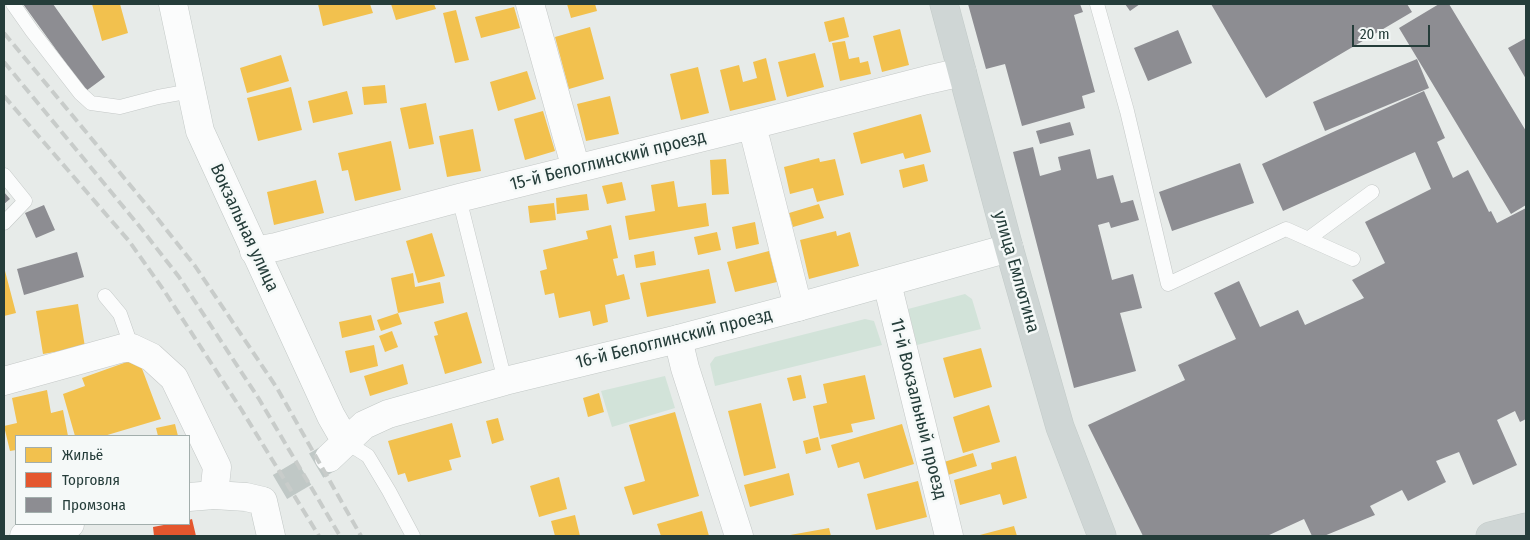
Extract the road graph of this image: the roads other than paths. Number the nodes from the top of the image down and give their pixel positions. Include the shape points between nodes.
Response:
1 (13, 4) edge
2 (173, 4) edge
3 (530, 4) edge
4 (944, 4) edge
5 (1097, 4) edge
6 (962, 72) junction
7 (191, 91) junction
8 (752, 126) junction
9 (576, 169) junction
10 (4, 175) edge
11 (1372, 192) dead end
12 (459, 198) junction
13 (4, 222) edge
14 (1308, 239) junction
15 (1009, 248) junction
16 (254, 251) junction
17 (1353, 259) dead end
18 (887, 283) junction
19 (106, 296) dead end
20 (798, 306) junction
21 (678, 339) junction
22 (132, 348) junction
23 (505, 381) junction
24 (4, 382) edge
25 (338, 450) junction
26 (201, 496) edge
27 (66, 525) edge
28 (1526, 527) edge
29 (24, 536) edge
30 (271, 536) edge
31 (413, 536) edge
32 (739, 536) edge
33 (949, 536) edge
34 (1102, 536) edge
35 (1490, 536) edge

1 - 7 lane via 91,103 120,107
2 - 7 street, Вокзальная улица
3 - 9 street
4 - 6 main road, улица Емлютина
5 - 14 lane via 1127,111 1168,284 1286,230
6 - 8 street, 15-й Белоглинский проезд
6 - 15 main road, улица Емлютина
7 - 16 street, Вокзальная улица via 200,131
8 - 9 street, 15-й Белоглинский проезд
8 - 20 street
9 - 12 street, 15-й Белоглинский проезд
10 - 13 lane via 25,202
11 - 14 lane
12 - 16 street, 15-й Белоглинский проезд
12 - 23 lane
14 - 17 lane
15 - 18 street, 16-й Белоглинский проезд
15 - 34 main road, улица Емлютина via 1060,427
16 - 25 street, Вокзальная улица via 331,416
18 - 20 street, 16-й Белоглинский проезд
18 - 33 street, 11-й Вокзальный проезд
19 - 22 lane via 120,314
20 - 21 street, 16-й Белоглинский проезд
21 - 23 street, 16-й Белоглинский проезд
21 - 32 street
22 - 24 street
22 - 26 street via 151,357 174,378 217,467
23 - 25 street, 16-й Белоглинский проезд via 388,414 364,425
25 - 31 lane via 368,456
26 - 30 street via 271,494
27 - 29 street
28 - 35 main road

